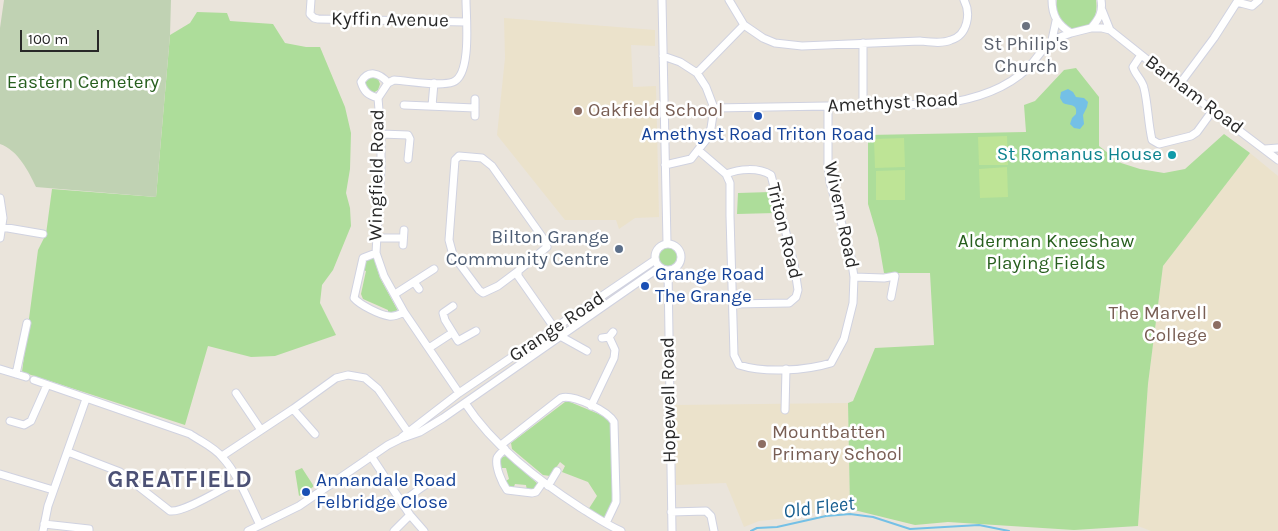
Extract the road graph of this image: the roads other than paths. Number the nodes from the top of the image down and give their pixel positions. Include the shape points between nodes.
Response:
1 (311, 0) edge
2 (466, 0) edge
3 (662, 0) edge
4 (729, 0) edge
5 (964, 0) edge
6 (1052, 0) edge
7 (1101, 0) edge
8 (1259, 0) edge
9 (1102, 10) junction
10 (1056, 21) junction
11 (466, 22) junction
12 (744, 25) junction
13 (1092, 28) junction
14 (1110, 30) junction
15 (1072, 32) junction
16 (1052, 40) junction
17 (863, 43) junction
18 (1141, 55) junction
19 (663, 56) junction
20 (697, 73) junction
21 (388, 83) junction
22 (434, 83) junction
23 (1179, 85) junction
24 (378, 98) junction
25 (475, 99) dead end
26 (404, 105) dead end
27 (432, 106) junction
28 (863, 106) junction
29 (828, 107) junction
30 (714, 108) junction
31 (1212, 110) junction
32 (381, 134) junction
33 (1265, 148) junction
34 (1278, 148) edge
35 (698, 150) junction
36 (408, 159) dead end
37 (1278, 160) edge
38 (665, 165) junction
39 (726, 174) junction
40 (0, 198) edge
41 (2, 228) junction
42 (404, 230) dead end
43 (39, 236) dead end
44 (0, 238) edge
45 (377, 238) junction
46 (667, 244) junction
47 (376, 253) junction
48 (655, 260) junction
49 (660, 267) junction
50 (434, 269) dead end
51 (668, 270) junction
52 (518, 271) junction
53 (854, 277) junction
54 (414, 282) junction
55 (419, 289) dead end
56 (395, 294) junction
57 (892, 297) dead end
58 (733, 304) junction
59 (453, 306) dead end
60 (404, 312) junction
61 (27, 323) dead end
62 (554, 329) junction
63 (476, 331) dead end
64 (452, 333) junction
65 (560, 336) junction
66 (608, 336) dead end
67 (429, 348) junction
68 (587, 350) dead end
69 (786, 369) junction
70 (0, 370) edge
71 (16, 374) junction
72 (26, 377) dead end
73 (34, 380) dead end
74 (47, 385) junction
75 (237, 392) dead end
76 (459, 394) junction
77 (86, 399) junction
78 (465, 403) junction
79 (591, 406) junction
80 (293, 409) junction
81 (785, 410) dead end
82 (10, 422) dead end
83 (261, 430) junction
84 (409, 433) junction
85 (316, 434) dead end
86 (503, 447) junction
87 (68, 452) junction
88 (222, 456) junction
89 (371, 456) junction
90 (557, 471) dead end
91 (0, 474) edge
92 (445, 480) dead end
93 (238, 481) junction
94 (546, 484) junction
95 (53, 490) junction
96 (402, 502) junction
97 (671, 512) junction
98 (410, 515) junction
99 (606, 523) junction
100 (260, 526) junction
101 (43, 528) edge
102 (89, 531) edge
103 (248, 531) edge
104 (394, 531) edge
105 (424, 531) edge
106 (621, 531) edge
107 (672, 531) edge
108 (714, 531) edge

1 - 11 street, Kyffin Avenue via 310,14 314,18
2 - 11 street, Wingfield Road
3 - 19 street
4 - 12 street
5 - 17 street via 967,22 964,30 952,40
6 - 10 street
7 - 9 street, Barham Road
8 - 23 street via 1252,6 1237,2
9 - 13 street
9 - 14 street, Barham Road
10 - 15 street
10 - 16 street, Amethyst Road
11 - 22 street, Wingfield Road via 466,62 462,73 455,81
12 - 17 street via 763,38 787,46
12 - 20 street
13 - 14 street
13 - 15 street, Amethyst Road
14 - 18 street, Barham Road
15 - 16 street, Amethyst Road
16 - 28 street, Amethyst Road via 1028,68 984,94 940,104
17 - 28 street
18 - 23 street, Barham Road
18 - 31 street via 1133,67 1134,74 1142,82 1152,140 1158,144 1191,136
19 - 20 street
19 - 38 street
20 - 30 street
21 - 22 street, Wingfield Road via 394,80
21 - 24 street, Wingfield Road
21 - 24 street, Wingfield Road via 378,75 364,76 361,82 363,90
22 - 27 street
23 - 31 street, Barham Road
24 - 32 street, Wingfield Road
25 - 27 street via 475,112
26 - 27 street
28 - 29 street, Amethyst Road
29 - 30 street, Amethyst Road
29 - 53 street, Wivern Road via 830,182
30 - 35 street via 711,128
31 - 33 street, Barham Road
32 - 36 street via 408,135
32 - 45 street, Wingfield Road
33 - 34 street
33 - 37 street, Barham Road
35 - 38 street via 691,158
35 - 39 street
38 - 46 street
39 - 58 street, Wivern Road via 730,183
39 - 58 street, Triton Road via 763,170 771,175 798,290 789,303
40 - 41 street
41 - 43 street
41 - 44 street
42 - 45 street via 403,242
45 - 47 street, Wingfield Road
46 - 48 street via 657,249
46 - 51 street via 675,246 681,256 676,267
47 - 56 street, Wingfield Road
47 - 60 street, Wingfield Road via 363,258 354,298 388,316
48 - 49 street
48 - 62 street, Grange Road
49 - 51 street
49 - 65 street, Grange Road
50 - 54 street
51 - 97 street, Hopewell Road
52 - 52 street via 547,247 492,166 482,158 459,156 455,160 449,240 453,255 483,293
52 - 62 street via 518,276
53 - 57 street via 895,276
53 - 69 street, Wivern Road via 853,303 844,339 830,363 816,368
54 - 55 street
54 - 56 street
56 - 60 street, Wingfield Road
58 - 69 street, Wivern Road via 734,355 739,365 752,369
59 - 64 street via 443,313
60 - 67 street, Wingfield Road
61 - 71 street
62 - 65 street
62 - 76 street, Grange Road
63 - 64 street via 458,341
64 - 67 street
65 - 68 street, Grange Road
65 - 78 street, Grange Road
66 - 79 street via 615,350 614,358
67 - 76 street, Wingfield Road
69 - 81 street
70 - 71 street
71 - 72 street
73 - 74 street
74 - 77 street
74 - 82 street via 31,421 24,425
75 - 83 street
76 - 84 street, Grange Road
77 - 87 street
77 - 88 street via 190,434
78 - 84 street, Grange Road via 420,432
78 - 86 street
79 - 86 street via 574,398 561,398
79 - 99 street via 614,422 616,502
80 - 83 street
80 - 84 street via 336,378 348,375 364,378 378,389
80 - 85 street
83 - 88 street
84 - 89 street
86 - 94 street
86 - 94 street via 496,462 507,490 532,493
87 - 93 street via 120,472 170,511 183,509
87 - 95 street
88 - 93 street
89 - 96 street
89 - 100 street via 299,506
90 - 94 street
91 - 95 street
92 - 96 street via 425,485
93 - 100 street
94 - 99 street
95 - 101 street
96 - 98 street
97 - 107 street, Hopewell Road
97 - 108 street via 706,511 711,516
98 - 104 street
98 - 105 street
99 - 106 street
100 - 103 street
101 - 102 street

